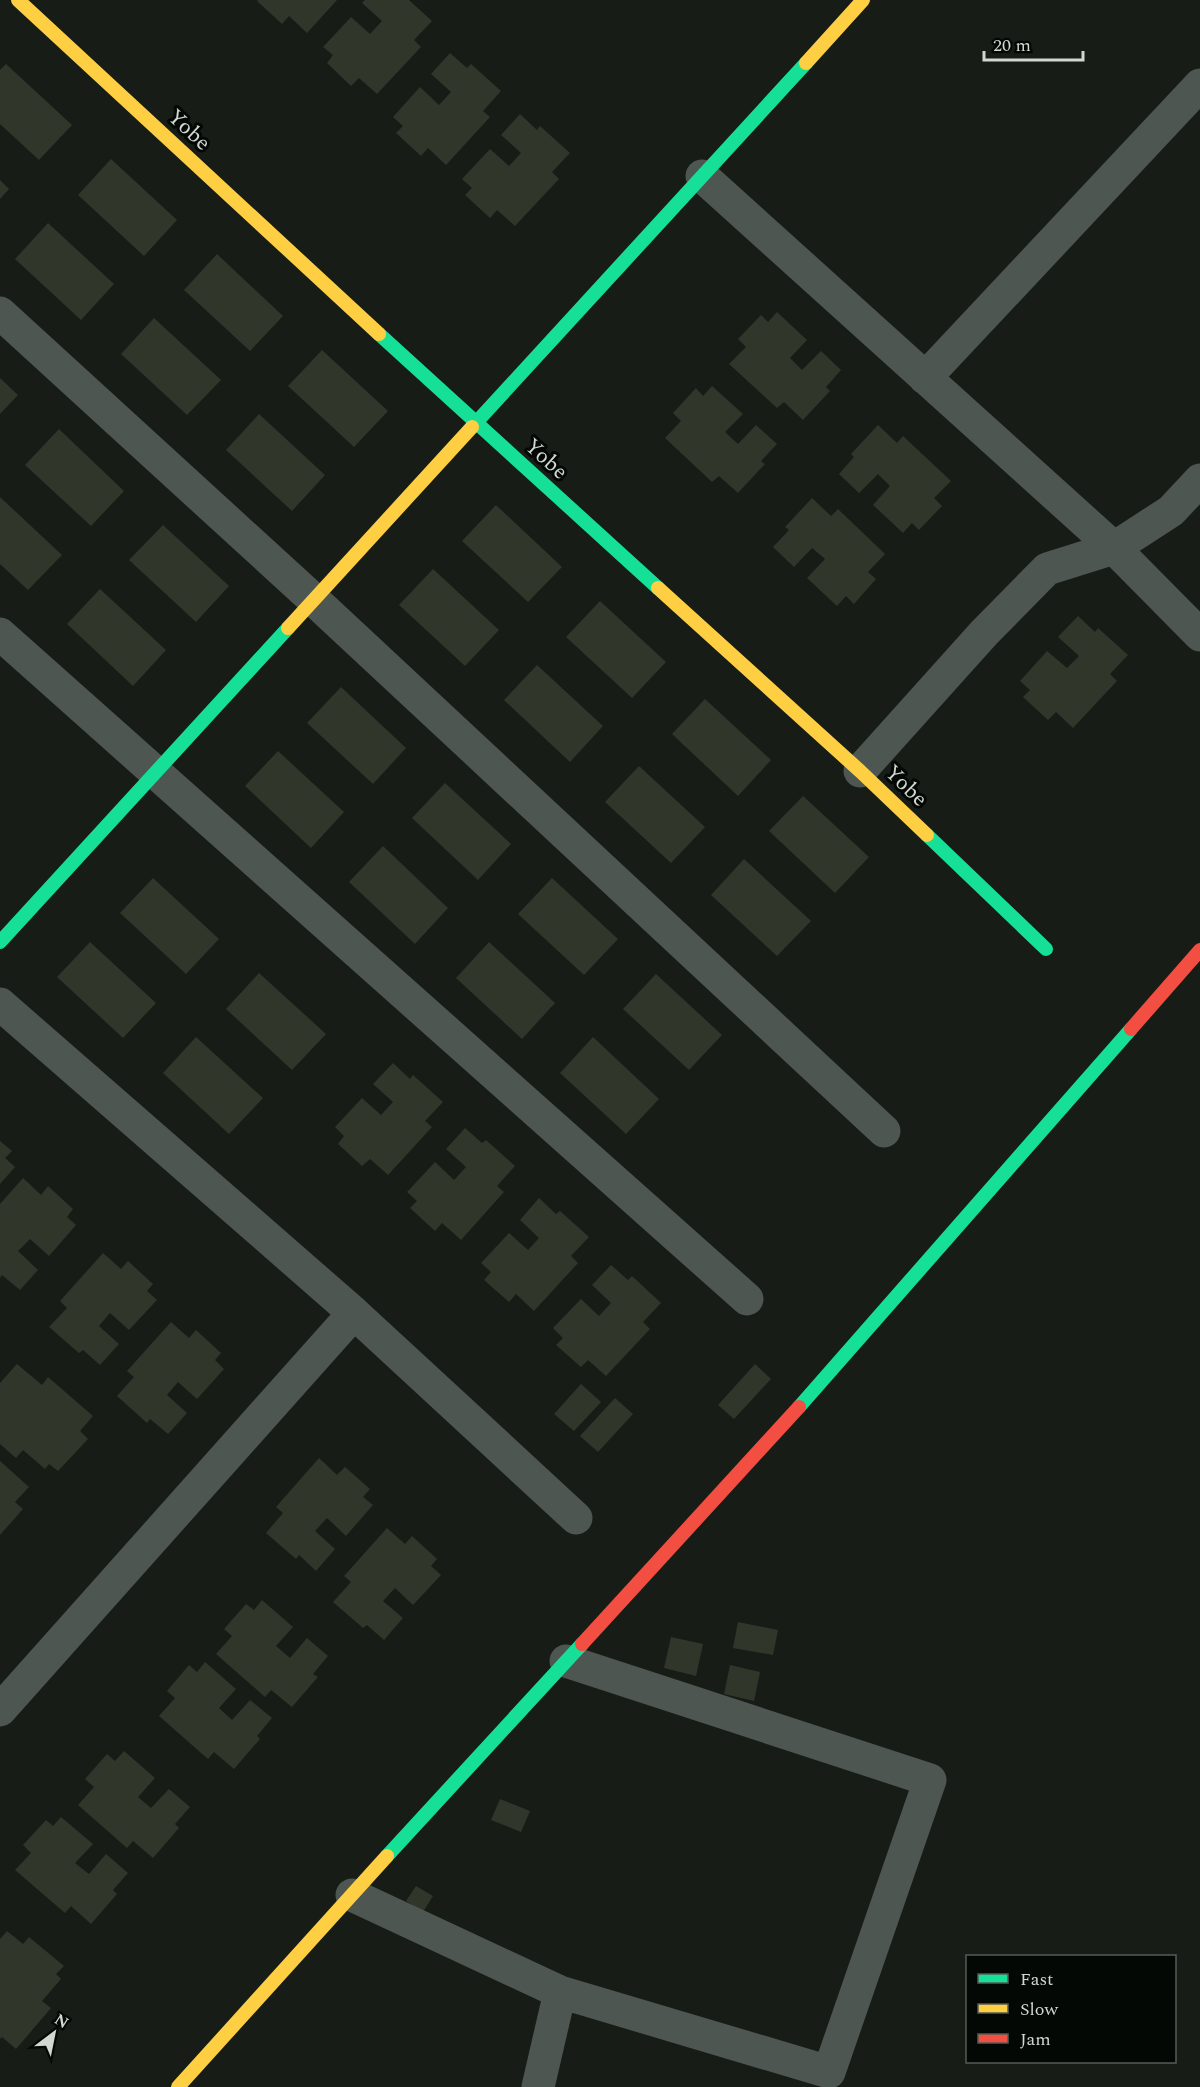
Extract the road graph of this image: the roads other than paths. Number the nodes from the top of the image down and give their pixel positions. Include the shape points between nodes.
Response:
1 (18, 0) edge
2 (863, 0) edge
3 (1200, 85) edge
4 (702, 176) junction
5 (0, 313) edge
6 (925, 378) junction
7 (476, 424) junction
8 (1200, 480) edge
9 (1114, 548) junction
10 (314, 600) junction
11 (0, 634) edge
12 (1200, 635) edge
13 (860, 771) junction
14 (155, 773) junction
15 (0, 942) edge
16 (1046, 949) dead end
17 (1200, 950) edge
18 (0, 1004) edge
19 (884, 1131) dead end
20 (747, 1299) dead end
21 (354, 1313) junction
22 (576, 1518) dead end
23 (566, 1661) junction
24 (0, 1710) edge
25 (352, 1895) junction
26 (560, 1992) junction
27 (178, 2087) edge
28 (538, 2087) edge

1 - 7 street, Yobe
2 - 4 street
3 - 6 street
4 - 6 street
4 - 7 street
5 - 10 street
6 - 9 street
7 - 10 street
7 - 13 street, Yobe
8 - 9 street via 1171,511
9 - 12 street
9 - 13 street via 1047,569
10 - 14 street
10 - 19 street
11 - 14 street
13 - 16 street, Yobe
14 - 15 street
14 - 20 street
17 - 23 street via 825,1378
18 - 21 street
21 - 22 street
21 - 24 street
23 - 25 street
23 - 26 street via 930,1780 829,2072
25 - 26 street
25 - 27 street
26 - 28 street

